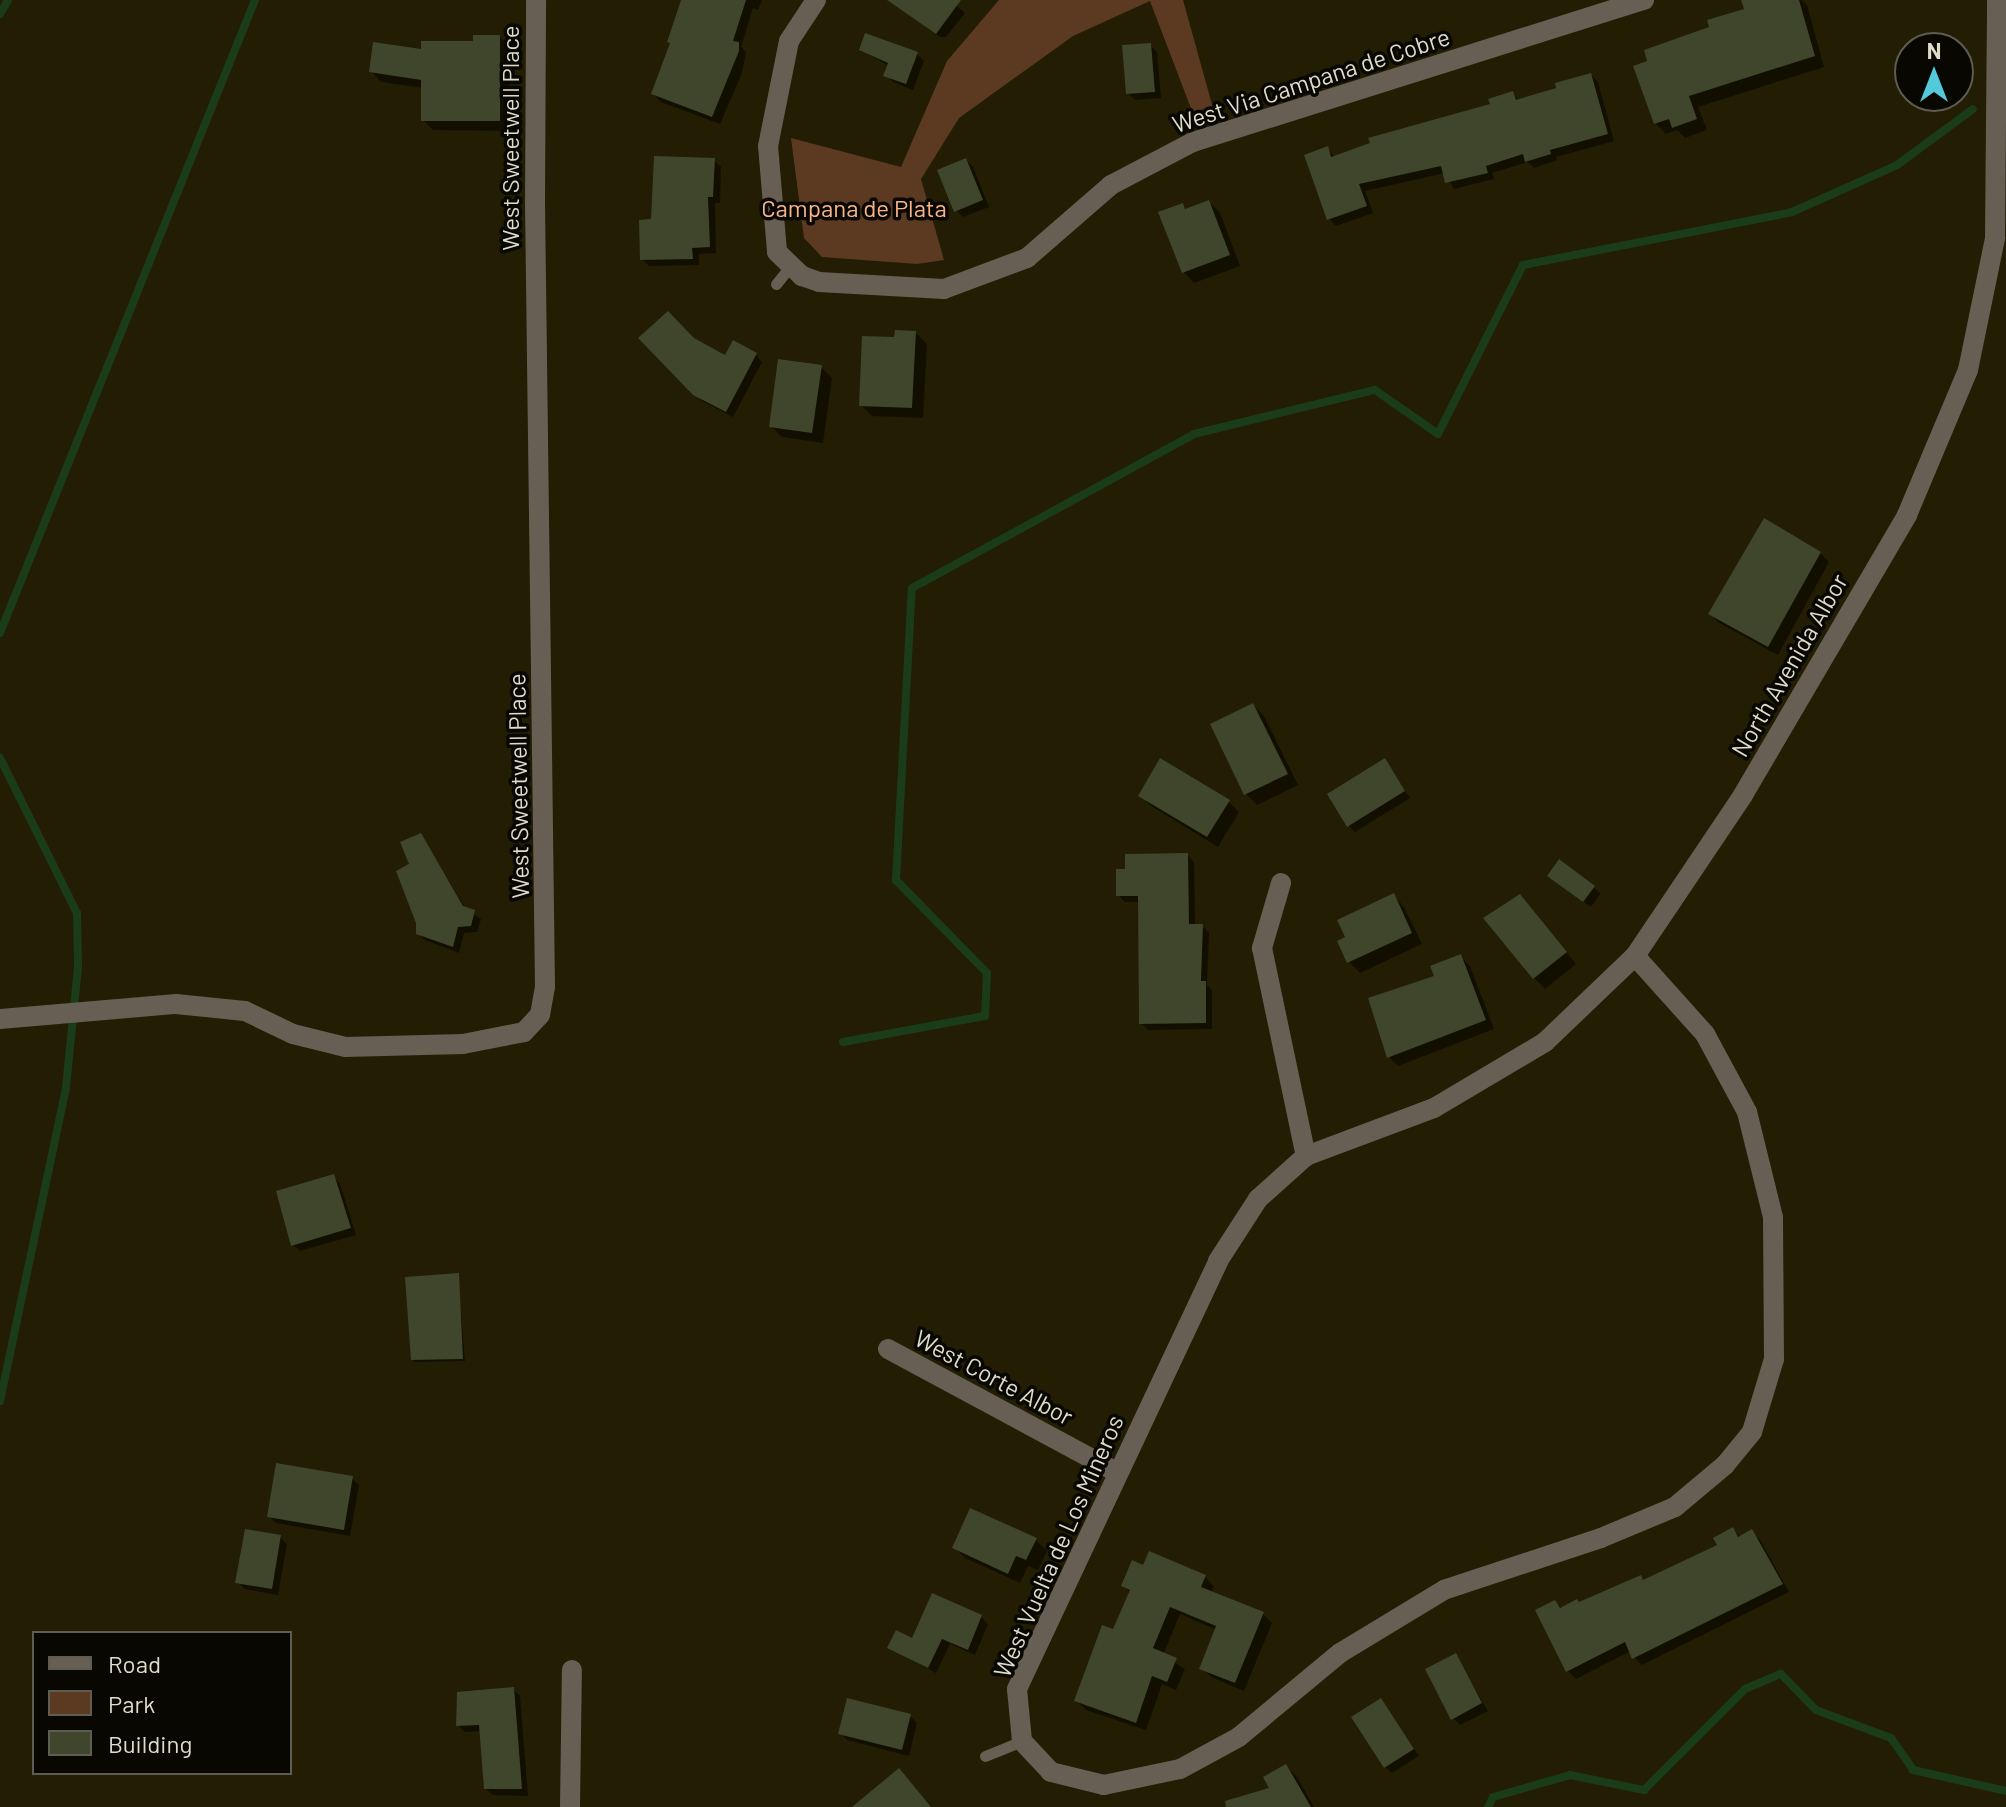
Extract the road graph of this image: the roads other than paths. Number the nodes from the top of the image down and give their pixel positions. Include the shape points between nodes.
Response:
1 (536, 0) edge
2 (816, 0) edge
3 (1644, 0) edge
4 (1997, 0) edge
5 (790, 267) junction
6 (776, 284) dead end
7 (1281, 883) dead end
8 (1635, 956) junction
9 (0, 1019) edge
10 (1306, 1156) junction
11 (888, 1349) dead end
12 (1118, 1473) junction
13 (572, 1670) dead end
14 (1022, 1741) junction
15 (985, 1756) dead end
16 (570, 1807) edge

1 - 9 street, West Sweetwell Place via 545,987 540,1015 524,1032 463,1044 345,1047 293,1034 245,1011 176,1004
2 - 5 street via 789,41 768,146 777,252
3 - 5 street, West Via Campana de Cobre via 1193,142 1111,185 1027,258 944,289 819,282
4 - 8 street, North Avenida Albor via 1995,238 1968,370 1907,515 1743,795
5 - 6 lane
7 - 10 street via 1262,948
8 - 10 street, North Avenida Albor via 1545,1042 1434,1108
8 - 14 street via 1705,1034 1747,1112 1773,1217 1774,1359 1752,1432 1725,1465 1675,1507 1601,1538 1444,1590 1340,1653 1239,1737 1180,1769 1104,1785 1051,1772
10 - 12 street, West Vuelta de Los Mineros via 1258,1199 1218,1261
11 - 12 street, West Corte Albor
12 - 14 street, West Vuelta de Los Mineros via 1017,1689
13 - 16 street
14 - 15 lane

